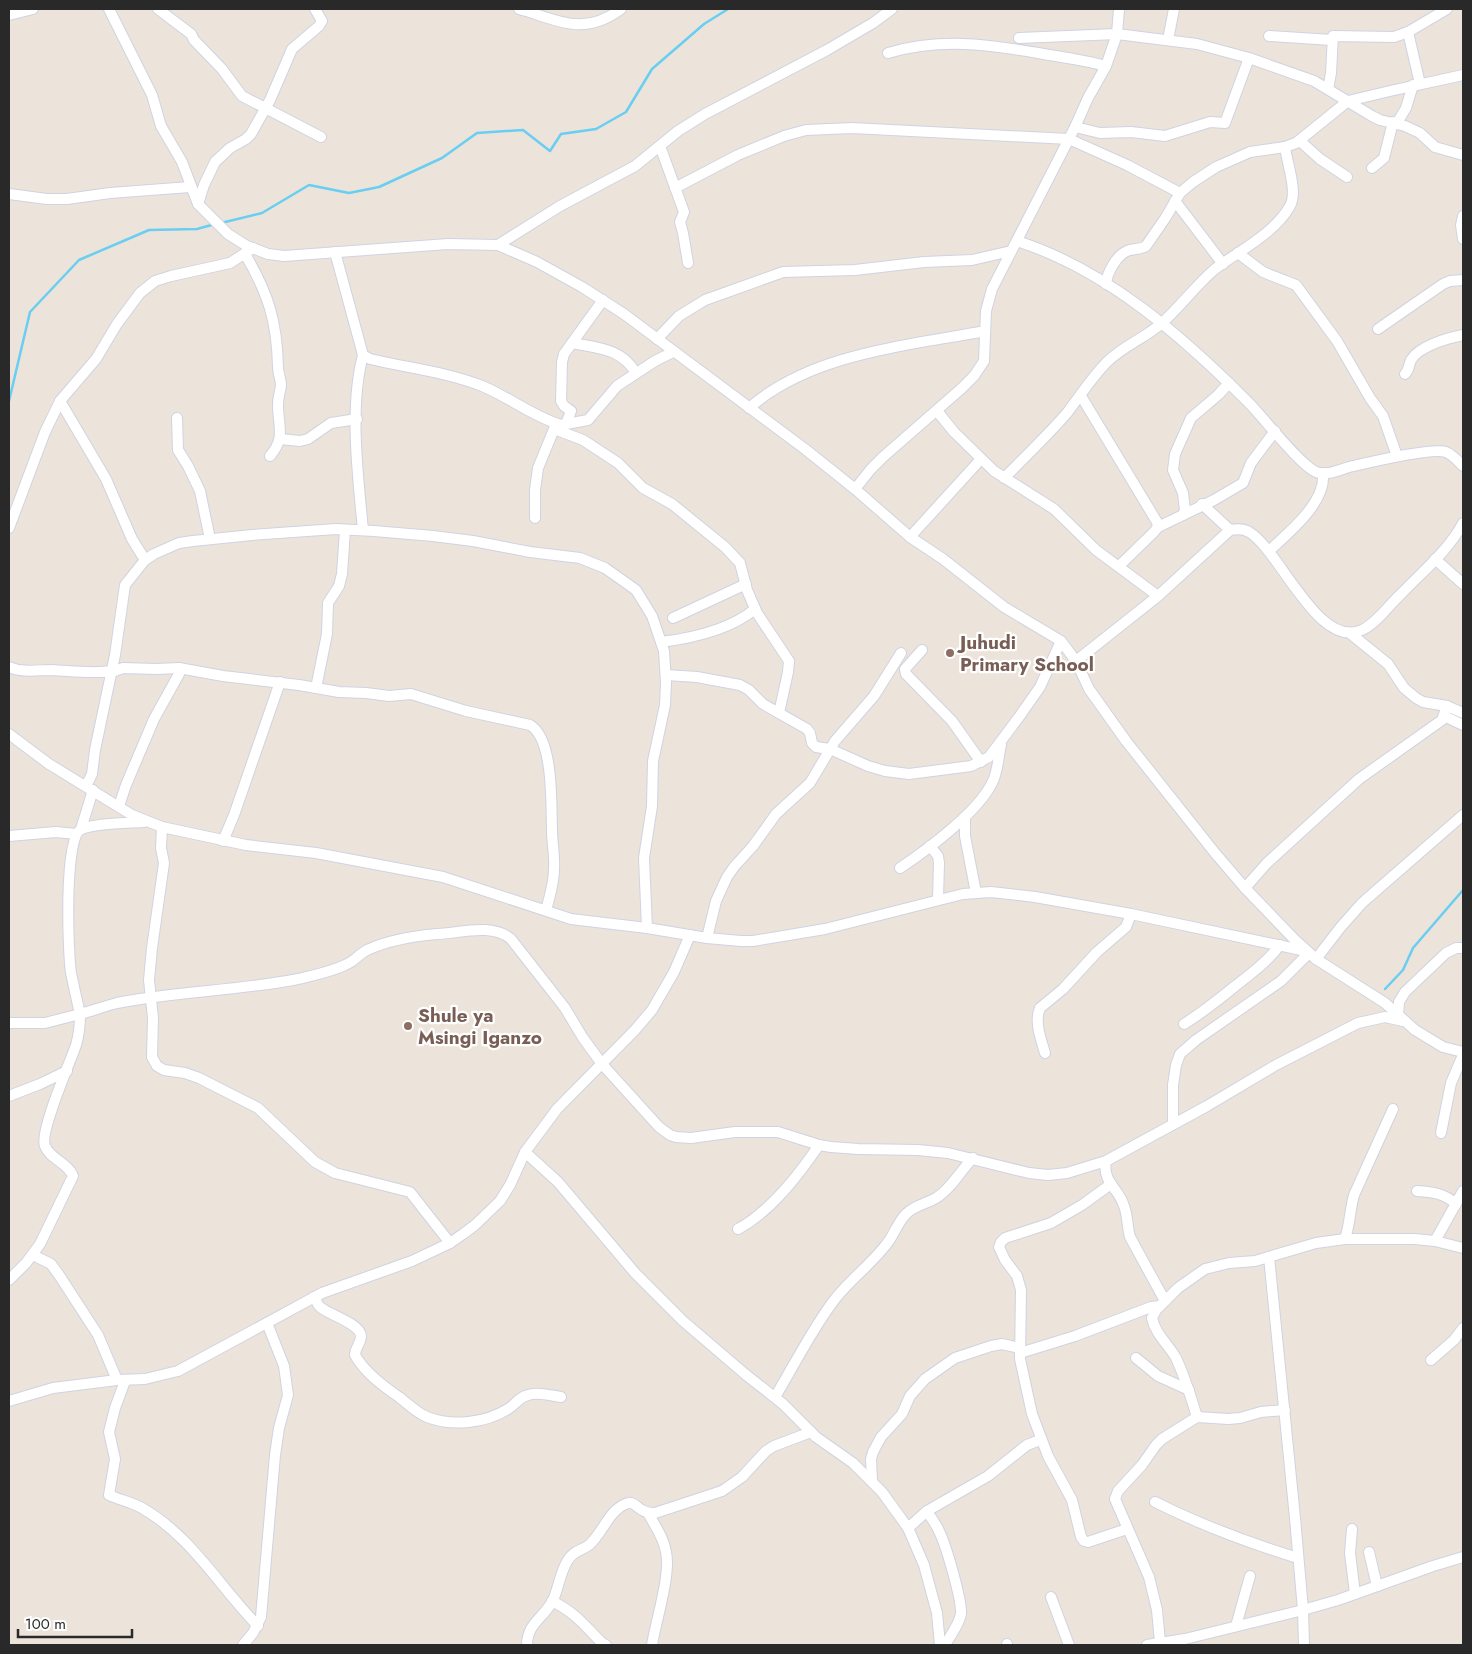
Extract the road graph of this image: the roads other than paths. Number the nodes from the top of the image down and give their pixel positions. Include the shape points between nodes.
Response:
1 (34, 9) edge
2 (109, 9) edge
3 (158, 9) edge
4 (519, 9) edge
5 (621, 9) edge
6 (892, 9) edge
7 (1120, 9) edge
8 (1174, 9) edge
9 (1447, 9) edge
10 (319, 10) edge
11 (9, 15) edge
12 (1408, 32) junction
13 (1117, 34) junction
14 (1269, 36) dead end
15 (1020, 38) dead end
16 (1168, 40) junction
17 (1332, 40) junction
18 (888, 53) dead end
19 (1250, 58) junction
20 (1106, 66) junction
21 (1463, 75) edge
22 (1417, 85) junction
23 (1328, 89) junction
24 (1348, 101) junction
25 (264, 109) junction
26 (1395, 123) junction
27 (1075, 127) junction
28 (321, 137) dead end
29 (1069, 139) junction
30 (1300, 141) junction
31 (660, 146) junction
32 (1284, 147) junction
33 (1463, 155) edge
34 (1372, 168) dead end
35 (1347, 177) dead end
36 (190, 187) junction
37 (675, 188) junction
38 (9, 194) edge
39 (1178, 197) junction
40 (198, 204) junction
41 (1463, 216) edge
42 (1463, 239) edge
43 (1017, 241) junction
44 (498, 245) junction
45 (249, 251) junction
46 (1011, 251) junction
47 (335, 252) junction
48 (1238, 253) junction
49 (688, 263) dead end
50 (1222, 264) junction
51 (1463, 280) edge
52 (1106, 284) junction
53 (603, 300) junction
54 (1162, 322) junction
55 (1378, 330) dead end
56 (985, 331) junction
57 (1463, 334) edge
58 (657, 339) junction
59 (572, 343) junction
60 (673, 352) junction
61 (363, 355) junction
62 (636, 372) junction
63 (1405, 374) dead end
64 (1229, 383) junction
65 (1081, 396) junction
66 (60, 401) junction
67 (749, 408) junction
68 (937, 411) junction
69 (177, 418) dead end
70 (357, 419) junction
71 (560, 426) junction
72 (1275, 431) junction
73 (280, 439) junction
74 (270, 456) dead end
75 (1397, 456) junction
76 (981, 459) junction
77 (1463, 466) edge
78 (1325, 473) junction
79 (1004, 478) junction
80 (855, 489) junction
81 (1202, 504) junction
82 (1183, 515) junction
83 (535, 518) dead end
84 (1463, 523) edge
85 (1158, 527) junction
86 (9, 528) edge
87 (345, 530) junction
88 (363, 530) junction
89 (1230, 530) junction
90 (910, 538) junction
91 (210, 539) junction
92 (1268, 551) junction
93 (1435, 559) junction
94 (144, 560) junction
95 (1119, 566) junction
96 (746, 584) junction
97 (1463, 584) edge
98 (1158, 596) junction
99 (755, 609) junction
100 (673, 618) dead end
101 (1351, 634) junction
102 (1061, 641) junction
103 (661, 642) junction
104 (922, 650) dead end
105 (901, 652) dead end
106 (1076, 661) junction
107 (9, 667) edge
108 (179, 668) junction
109 (112, 672) junction
110 (666, 675) junction
111 (280, 682) junction
112 (316, 688) junction
113 (1447, 706) junction
114 (780, 713) junction
115 (1463, 713) edge
116 (1444, 716) junction
117 (1463, 725) edge
118 (9, 734) edge
119 (1001, 742) junction
120 (830, 749) junction
121 (981, 762) junction
122 (90, 788) junction
123 (119, 806) junction
124 (1463, 815) edge
125 (965, 816) junction
126 (147, 822) junction
127 (162, 827) junction
128 (78, 831) junction
129 (9, 836) edge
130 (223, 840) junction
131 (930, 846) junction
132 (900, 868) dead end
133 (1245, 888) junction
134 (976, 893) junction
135 (938, 899) junction
136 (546, 910) junction
137 (1131, 914) junction
138 (648, 928) junction
139 (690, 935) junction
140 (707, 938) junction
141 (1280, 945) junction
142 (1463, 948) edge
143 (1310, 954) junction
144 (151, 998) junction
145 (80, 1014) junction
146 (1398, 1015) junction
147 (9, 1024) edge
148 (1184, 1024) dead end
149 (1415, 1030) junction
150 (1045, 1053) dead end
151 (1463, 1054) edge
152 (602, 1064) junction
153 (67, 1071) junction
154 (9, 1096) edge
155 (1393, 1109) dead end
156 (1174, 1124) junction
157 (1441, 1133) dead end
158 (819, 1145) junction
159 (525, 1152) junction
160 (973, 1158) junction
161 (1106, 1161) junction
162 (1111, 1184) junction
163 (1416, 1191) dead end
164 (1463, 1191) edge
165 (1456, 1204) junction
166 (738, 1229) dead end
167 (1345, 1238) junction
168 (1436, 1241) junction
169 (450, 1243) junction
170 (1463, 1248) edge
171 (32, 1255) junction
172 (1269, 1257) junction
173 (9, 1280) edge
174 (314, 1297) junction
175 (1163, 1304) junction
176 (267, 1323) junction
177 (1463, 1328) edge
178 (1020, 1350) junction
179 (1136, 1358) dead end
180 (1431, 1360) dead end
181 (121, 1381) junction
182 (1189, 1390) junction
183 (561, 1397) dead end
184 (774, 1397) junction
185 (9, 1400) edge
186 (1285, 1410) junction
187 (1197, 1417) junction
188 (811, 1432) junction
189 (1040, 1440) junction
190 (872, 1481) junction
191 (1155, 1502) dead end
192 (927, 1511) junction
193 (648, 1513) junction
194 (908, 1528) junction
195 (1127, 1529) junction
196 (1352, 1529) dead end
197 (1369, 1552) dead end
198 (1463, 1557) edge
199 (1298, 1558) junction
200 (1250, 1576) dead end
201 (1377, 1586) junction
202 (1355, 1594) junction
203 (1051, 1598) dead end
204 (552, 1601) junction
205 (1303, 1610) junction
206 (258, 1626) junction
207 (1236, 1626) junction
208 (1160, 1642) junction
209 (244, 1645) edge
210 (527, 1645) edge
211 (606, 1645) edge
212 (652, 1645) edge
213 (940, 1645) edge
214 (945, 1645) edge
215 (1069, 1645) edge
216 (1146, 1645) edge
217 (1304, 1645) edge

1 - 11 street
2 - 36 street via 152,95 161,126 182,162
3 - 25 street via 191,34 242,96
4 - 5 street via 566,22 587,24 605,19
6 - 31 street via 827,50 705,114
7 - 13 street
8 - 16 street
9 - 12 street
10 - 25 street via 322,22 292,49
12 - 17 street via 1394,38 1333,36
12 - 22 street
13 - 15 street
13 - 16 street
13 - 20 street
14 - 17 street
16 - 19 street
17 - 23 street
18 - 20 street via 932,44 981,44
19 - 23 street
19 - 27 street via 1225,123 1210,122 1164,136 1100,133
20 - 27 street
21 - 22 street
22 - 24 street
22 - 26 street
23 - 24 street
24 - 26 street via 1380,120
24 - 30 street
25 - 28 street
25 - 40 street via 246,139 215,162
26 - 33 street via 1420,133 1435,147
26 - 34 street via 1384,156
27 - 29 street
29 - 37 street via 874,128 806,130 764,143
29 - 39 street via 1127,164
29 - 43 street
30 - 32 street
30 - 35 street
31 - 37 street
31 - 44 street via 635,166 560,206
32 - 39 street via 1250,152 1226,161 1202,175
32 - 48 street via 1293,186 1292,203 1274,226
36 - 38 street via 67,199
36 - 40 street
37 - 49 street via 684,212 680,222
39 - 50 street
39 - 52 street via 1146,246 1128,250 1120,256
40 - 45 street
41 - 42 street
43 - 46 street
43 - 52 street via 1058,258
44 - 47 street via 448,244
44 - 53 street via 537,262
45 - 47 street via 284,256
45 - 66 street via 230,263 171,276 149,285 123,314 96,359
45 - 73 street via 272,311 278,343
46 - 56 street via 988,300
46 - 58 street via 972,260 862,270 783,272 705,300 679,316
47 - 61 street
48 - 50 street
48 - 75 street via 1263,272 1296,285 1337,341 1384,416
50 - 54 street
51 - 55 street via 1443,284
52 - 54 street
53 - 58 street
53 - 59 street
54 - 64 street
54 - 65 street via 1116,354
56 - 67 street via 846,358 785,384
56 - 68 street via 985,353 980,367
57 - 63 street via 1418,353
58 - 60 street
59 - 62 street via 620,355
59 - 71 street via 562,362 561,401 571,411
60 - 62 street
60 - 67 street
61 - 70 street via 358,377
61 - 71 street via 477,384
62 - 71 street via 611,392 588,420
64 - 72 street
64 - 82 street via 1191,418 1175,454 1173,470 1183,494
65 - 79 street
65 - 85 street
66 - 86 street
66 - 94 street via 106,480
67 - 80 street
68 - 76 street
68 - 80 street via 883,457
69 - 91 street via 178,450 200,491
70 - 73 street via 331,423 308,439
70 - 88 street
71 - 83 street via 538,468
71 - 96 street via 613,460 642,488 664,499 714,537 740,563
72 - 78 street via 1308,466
72 - 81 street via 1251,463 1244,483
73 - 74 street
75 - 77 street via 1445,452
75 - 78 street
76 - 79 street
76 - 90 street
78 - 92 street via 1322,488 1312,507
79 - 95 street via 1054,509 1096,550
80 - 90 street
81 - 82 street
81 - 89 street
82 - 85 street
84 - 93 street
85 - 95 street
87 - 88 street
87 - 91 street
87 - 112 street via 342,574 339,586 328,603 326,640
88 - 103 street via 473,541 580,558 605,568 636,590 652,616
89 - 92 street via 1247,530
89 - 98 street
90 - 102 street via 943,559 1004,607
91 - 94 street via 179,543
92 - 101 street via 1295,590 1317,614 1341,632
93 - 97 street
93 - 101 street via 1375,620
94 - 109 street via 125,585
95 - 98 street
96 - 99 street
96 - 100 street
98 - 106 street
99 - 103 street via 742,619 710,631
99 - 114 street via 789,661
101 - 113 street via 1388,664 1404,688 1416,698
102 - 106 street
102 - 119 street via 1040,687
103 - 110 street
104 - 121 street via 905,669 906,674 948,717
105 - 120 street via 874,696
106 - 133 street via 1104,712
107 - 109 street via 20,671
108 - 109 street via 123,668
108 - 111 street
108 - 123 street via 154,719
109 - 122 street
110 - 114 street via 740,685
110 - 138 street via 664,705 653,761 653,800 644,858
111 - 112 street
111 - 130 street
112 - 136 street via 389,696 411,694 536,728 546,753 551,801 554,868
113 - 115 street
113 - 116 street
114 - 120 street via 807,729 816,747
116 - 117 street
116 - 133 street via 1359,779 1267,863
118 - 122 street via 49,764
119 - 121 street
119 - 125 street via 993,782
120 - 121 street via 868,766 898,773 958,768
120 - 140 street via 810,783 776,814 730,873 716,902
122 - 123 street
122 - 128 street
123 - 126 street
124 - 143 street via 1362,903
125 - 131 street
125 - 134 street via 965,836
126 - 127 street
126 - 128 street
127 - 130 street
127 - 144 street via 164,863 152,948
128 - 129 street
128 - 145 street via 72,844 68,882 71,972
130 - 136 street via 336,856 443,877
131 - 132 street
131 - 135 street via 938,856
133 - 143 street
134 - 135 street
134 - 137 street via 1018,895
135 - 140 street via 839,926 786,936 741,942
136 - 138 street via 571,919
137 - 141 street
137 - 150 street via 1126,926 1040,1008 1039,1035
138 - 139 street
139 - 140 street
139 - 152 street via 652,1010
141 - 143 street
141 - 148 street via 1254,972
142 - 146 street via 1446,953 1405,992 1399,1002
143 - 146 street via 1378,998
143 - 156 street via 1281,981 1180,1054 1173,1084
144 - 145 street
144 - 152 street via 299,978 346,965 365,951 396,940 421,935 500,931 511,938 556,995
144 - 169 street via 152,1057 157,1066 199,1078 258,1108 324,1168 410,1192
145 - 147 street via 45,1023
145 - 153 street via 76,1043
146 - 149 street
149 - 151 street
149 - 156 street via 1403,1021 1385,1017 1358,1023 1276,1065
151 - 157 street via 1451,1083
152 - 158 street via 662,1130 676,1137 765,1131 787,1134
152 - 159 street via 557,1109
153 - 154 street
153 - 171 street via 51,1111 44,1146 74,1176
155 - 167 street via 1354,1195
156 - 161 street
158 - 160 street via 858,1150 933,1151
158 - 166 street via 780,1194 748,1224
159 - 169 street via 500,1201
159 - 184 street via 558,1182 662,1300 711,1346
160 - 161 street via 1011,1169 1048,1174 1067,1173
160 - 184 street via 941,1194 917,1205 901,1220 887,1244 836,1298
161 - 162 street via 1105,1174
162 - 175 street via 1124,1203 1126,1226
162 - 178 street via 1057,1220 1001,1242 999,1247 1017,1276 1021,1290
163 - 165 street via 1446,1196
164 - 165 street
165 - 168 street
167 - 168 street
167 - 172 street
168 - 170 street
169 - 174 street via 387,1271
171 - 173 street
171 - 181 street via 51,1264 59,1275 98,1335
172 - 175 street via 1206,1269
172 - 186 street
174 - 176 street
174 - 183 street via 321,1308 349,1323 361,1334 356,1355 364,1367 384,1387 427,1417 470,1422 508,1409 526,1395 535,1393
175 - 178 street via 1067,1339
175 - 182 street via 1153,1314 1153,1323 1176,1358
176 - 181 street via 178,1371
176 - 206 street via 284,1366 288,1395 275,1455
177 - 180 street
178 - 189 street via 1025,1389
178 - 190 street via 996,1344 955,1358 925,1379 873,1452
179 - 182 street via 1158,1376
181 - 185 street via 53,1388
181 - 206 street via 109,1432 115,1459 109,1495 142,1508 179,1535
182 - 187 street
184 - 188 street
186 - 187 street via 1228,1419
186 - 199 street
187 - 195 street via 1162,1439 1118,1491 1115,1499
188 - 190 street
188 - 193 street via 774,1446 742,1477 722,1491 667,1510
189 - 192 street via 988,1476
189 - 195 street via 1072,1500 1084,1541
190 - 194 street
191 - 199 street via 1241,1539
192 - 194 street
192 - 214 street via 939,1531 961,1611
193 - 204 street via 630,1502 619,1508 588,1545 576,1550 568,1560
193 - 212 street via 667,1554 666,1577
194 - 213 street via 932,1591
195 - 208 street via 1149,1577
196 - 202 street via 1350,1553
197 - 201 street
198 - 201 street
199 - 205 street
200 - 207 street
201 - 202 street
202 - 205 street
203 - 215 street
204 - 210 street via 530,1629
204 - 211 street via 569,1609
205 - 207 street
205 - 217 street
206 - 209 street
207 - 208 street
208 - 216 street

